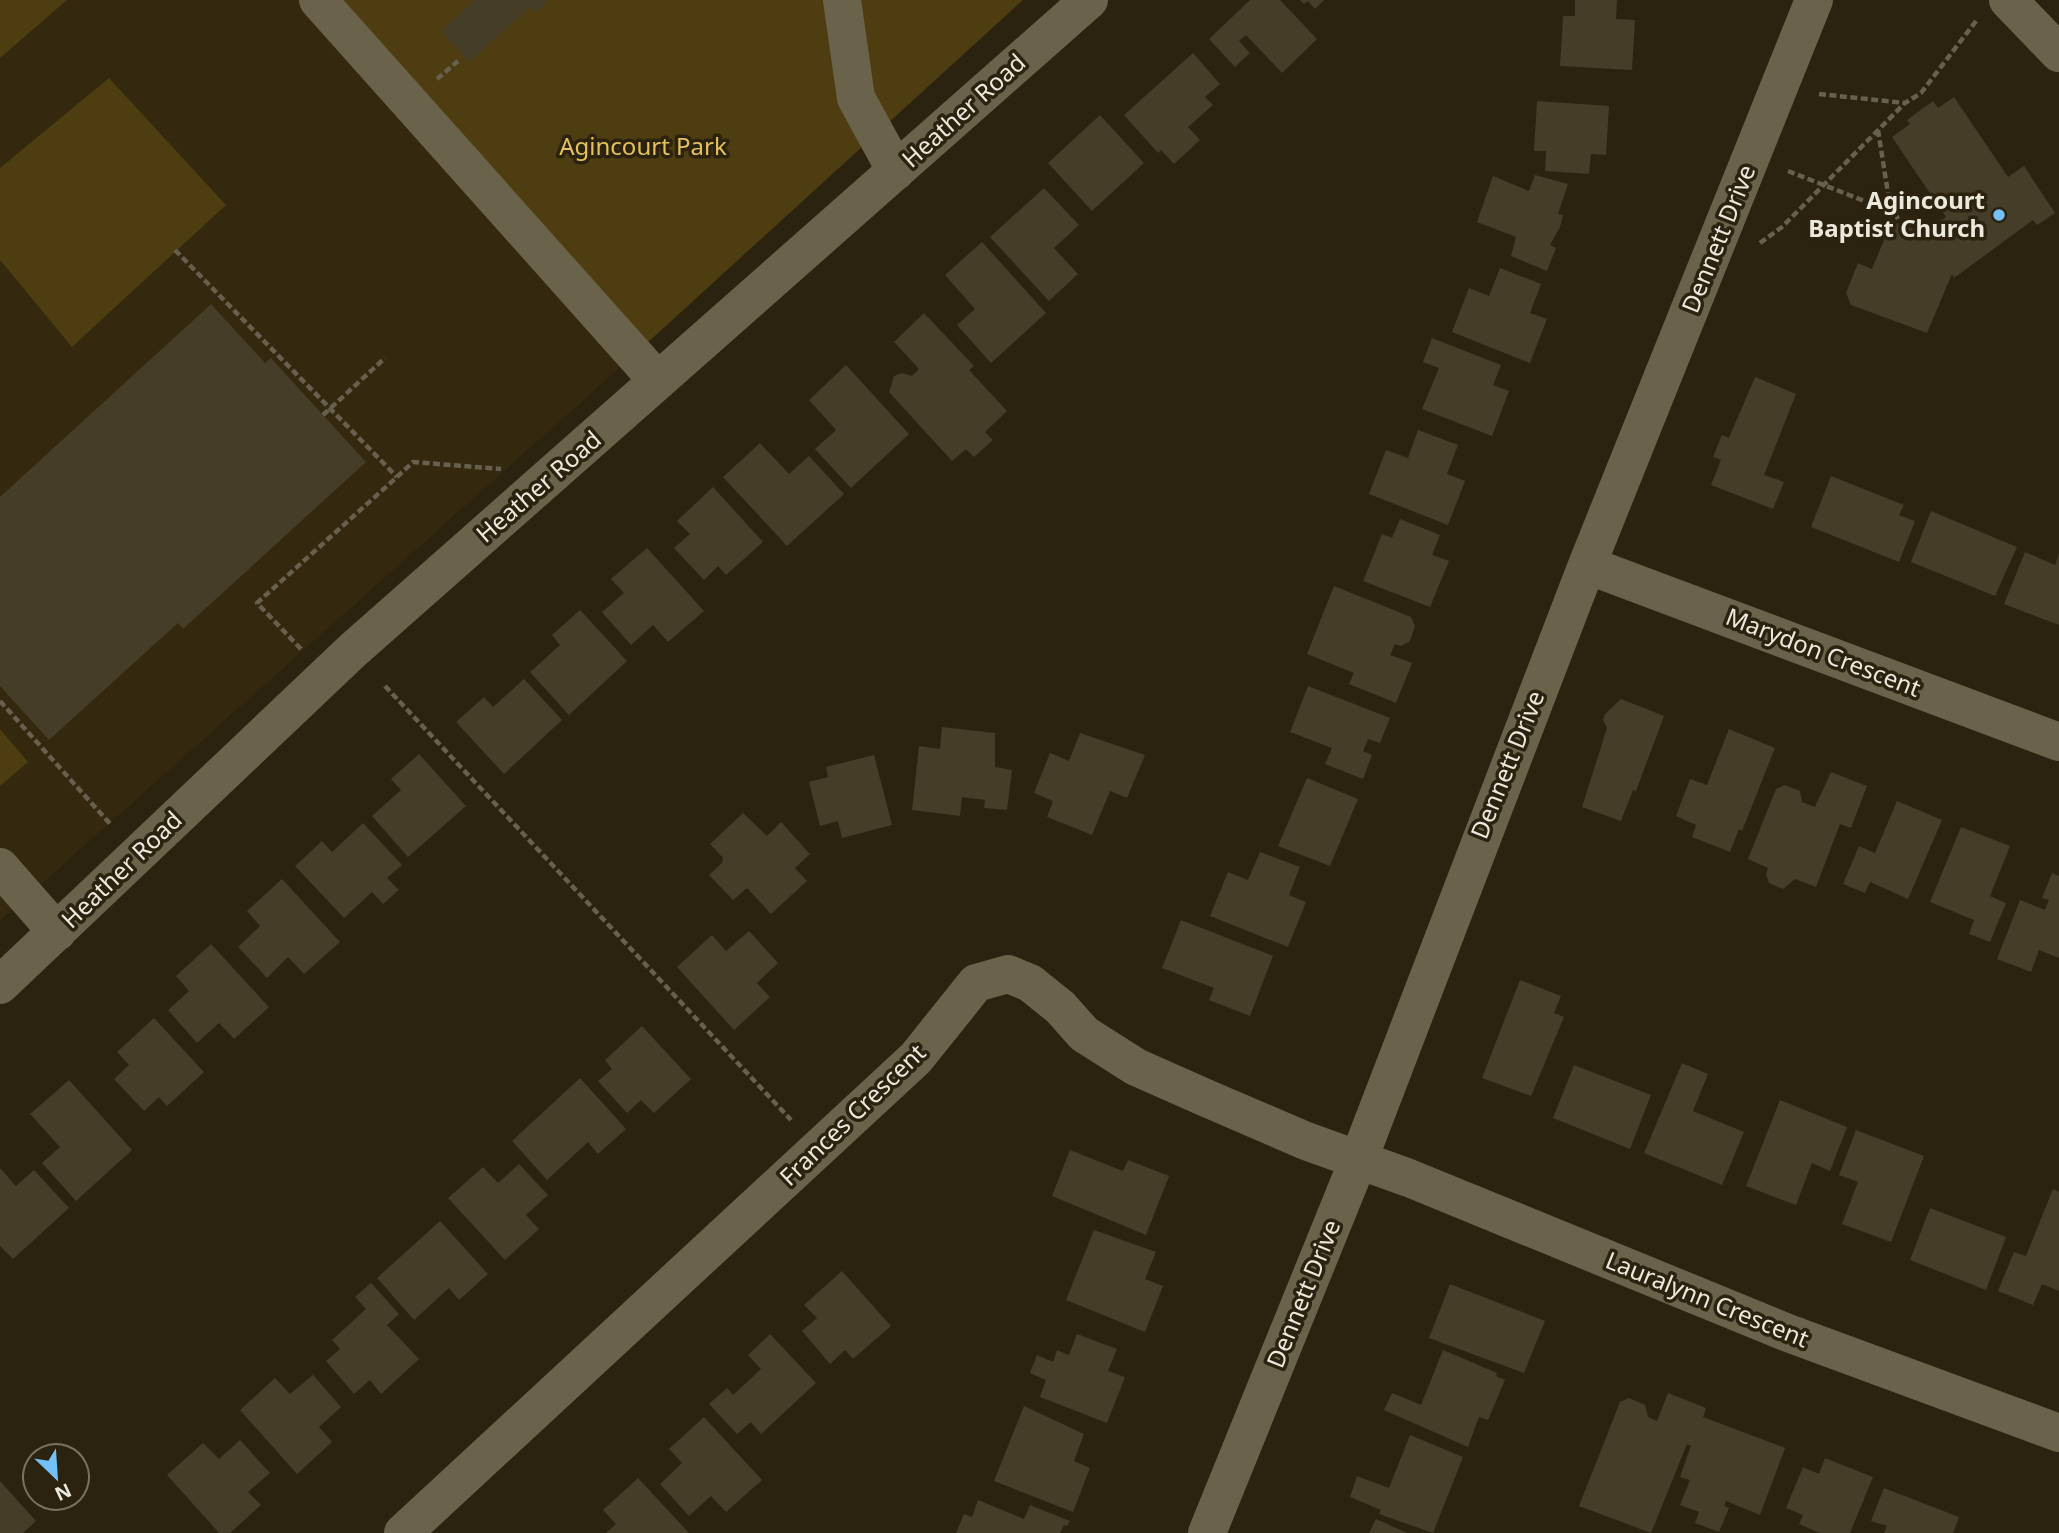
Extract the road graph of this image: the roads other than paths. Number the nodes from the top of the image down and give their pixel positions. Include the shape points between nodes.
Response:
1 (318, 0) edge
2 (842, 0) edge
3 (1089, 0) edge
4 (1814, 0) edge
5 (2008, 0) edge
6 (2059, 53) edge
7 (896, 171) junction
8 (658, 382) junction
9 (1587, 565) junction
10 (2059, 742) edge
11 (0, 867) edge
12 (57, 932) junction
13 (0, 985) edge
14 (1357, 1161) junction
15 (2059, 1433) edge
16 (402, 1533) edge
17 (1207, 1533) edge

1 - 8 street
2 - 7 street via 856,98
3 - 7 street, Heather Road
4 - 9 street, Dennett Drive
5 - 6 street
7 - 8 street, Heather Road
8 - 12 street, Heather Road via 326,676
9 - 10 street, Marydon Crescent
9 - 14 street, Dennett Drive
11 - 12 street
12 - 13 street, Heather Road
14 - 15 street, Lauralynn Crescent via 1788,1333
14 - 16 street, Frances Crescent via 1136,1067 1084,1034 1030,983 1008,974 976,983 916,1058 819,1151
14 - 17 street, Dennett Drive

